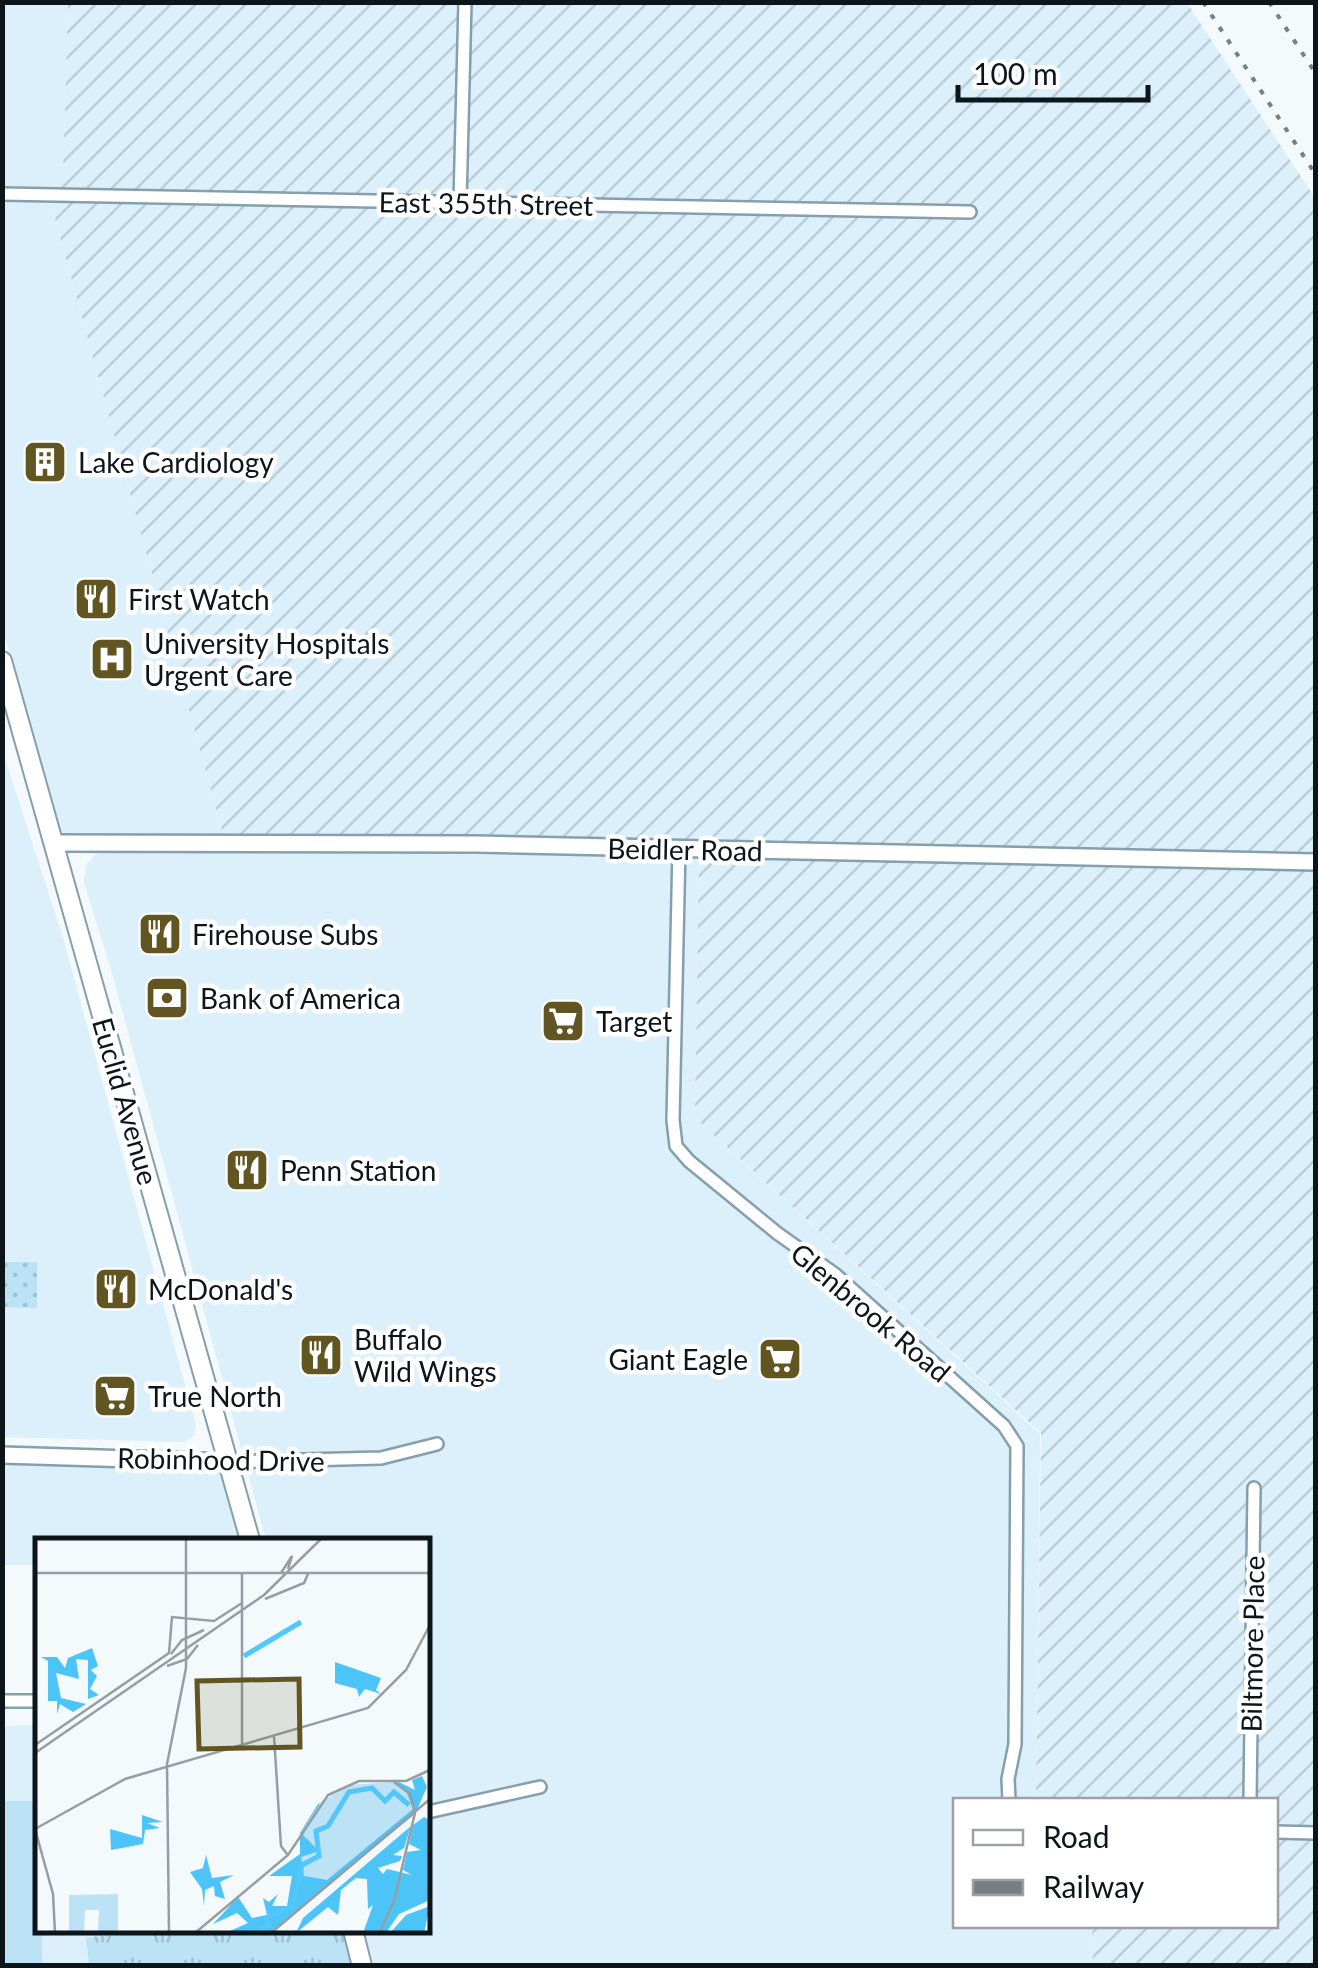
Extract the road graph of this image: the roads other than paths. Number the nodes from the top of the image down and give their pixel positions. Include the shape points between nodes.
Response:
1 (465, 2) edge
2 (2, 194) edge
3 (460, 202) junction
4 (970, 212) dead end
5 (2, 661) edge
6 (54, 844) junction
7 (679, 849) junction
8 (1316, 862) edge
9 (437, 1444) dead end
10 (2, 1455) edge
11 (229, 1462) junction
12 (1254, 1488) dead end
13 (249, 1538) edge
14 (2, 1701) edge
15 (35, 1701) edge
16 (540, 1787) dead end
17 (1008, 1798) edge
18 (1250, 1798) edge
19 (430, 1812) edge
20 (1278, 1832) edge
21 (1316, 1832) edge
22 (353, 1933) edge
23 (362, 1966) edge

1 - 3 street
2 - 3 street, East 355th Street
3 - 4 street, East 355th Street
5 - 6 main road, Euclid Avenue
6 - 7 street, Beidler Road
6 - 11 main road, Euclid Avenue
7 - 8 street, Beidler Road
7 - 17 street, Glenbrook Road via 676,1146 877,1309 1004,1426 1016,1446 1015,1744
9 - 11 street, Robinhood Drive via 382,1458
10 - 11 street, Robinhood Drive
11 - 13 main road, Euclid Avenue
12 - 18 street, Biltmore Place
14 - 15 street
16 - 19 street
20 - 21 street
22 - 23 main road

